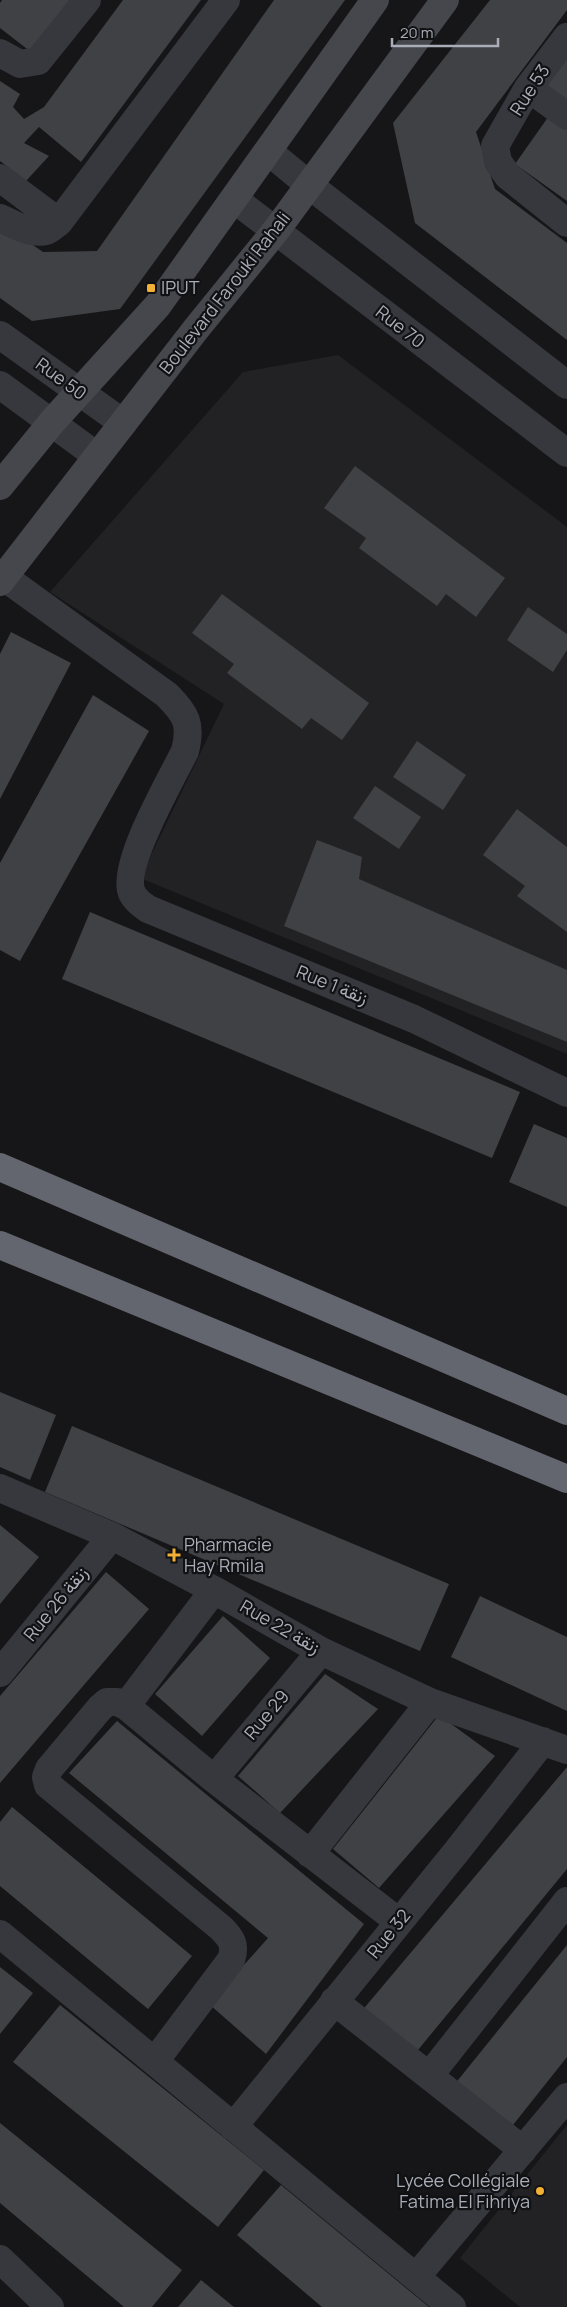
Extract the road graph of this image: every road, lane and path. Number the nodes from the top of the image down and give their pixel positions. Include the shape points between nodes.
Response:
1 (87, 0) edge
2 (226, 0) edge
3 (375, 0) edge
4 (445, 0) edge
5 (567, 36) edge
6 (0, 53) edge
7 (528, 88) junction
8 (567, 116) edge
9 (268, 151) junction
10 (0, 178) edge
11 (309, 185) junction
12 (234, 198) junction
13 (0, 218) edge
14 (59, 222) junction
15 (567, 223) edge
16 (277, 229) junction
17 (0, 336) edge
18 (0, 385) edge
19 (567, 385) edge
20 (78, 392) junction
21 (52, 422) junction
22 (123, 423) junction
23 (567, 453) edge
24 (97, 456) junction
25 (0, 486) edge
26 (2, 579) edge
27 (567, 1093) edge
28 (0, 1167) edge
29 (0, 1245) edge
30 (567, 1411) edge
31 (567, 1479) edge
32 (0, 1488) edge
33 (112, 1536) junction
34 (214, 1590) junction
35 (321, 1651) junction
36 (0, 1673) edge
37 (430, 1702) junction
38 (126, 1706) junction
39 (555, 1745) edge
40 (214, 1779) junction
41 (310, 1854) junction
42 (567, 1901) edge
43 (399, 1922) junction
44 (0, 1934) edge
45 (334, 2001) junction
46 (155, 2061) junction
47 (429, 2076) junction
48 (567, 2097) edge
49 (233, 2127) junction
50 (522, 2150) junction
51 (0, 2259) edge
52 (416, 2277) junction
53 (50, 2307) edge
54 (452, 2307) edge

1 - 6 street via 38,61 20,64
2 - 14 street
3 - 9 street
4 - 11 street, Boulevard Farouki Rahali
5 - 7 street, Rue 53
7 - 8 street
7 - 15 street, Rue 53 via 496,146 498,162 508,176
9 - 11 street
9 - 12 street
10 - 14 street
11 - 16 street, Boulevard Farouki Rahali
11 - 19 street
12 - 16 street, Rue 70
12 - 20 street via 158,305
13 - 14 street via 37,232 47,231
16 - 22 street, Boulevard Farouki Rahali
16 - 23 street, Rue 70
17 - 20 street, Rue 50
18 - 21 street
20 - 21 street
20 - 22 street, Rue 50
21 - 24 street
21 - 25 street
22 - 24 street, Boulevard Farouki Rahali
24 - 26 street, Boulevard Farouki Rahali
26 - 27 street, Rue 1 زنقة via 167,695 180,708 187,722 190,735 186,751 134,856 130,879 131,893 137,901 148,909 414,1019
28 - 30 highway
29 - 31 highway
32 - 33 street, Rue 22 زنقة
33 - 34 street, Rue 22 زنقة
33 - 36 street, Rue 26 زنقة
34 - 35 street, Rue 22 زنقة
34 - 38 street
35 - 37 street, Rue 22 زنقة
35 - 40 street, Rue 29
37 - 39 street, Rue 22 زنقة
37 - 41 street
38 - 40 street
38 - 46 street via 106,1702 100,1708 49,1769 48,1785 221,1928 232,1940 234,1950 231,1960
39 - 43 street, Rue 32 via 458,1851
40 - 41 street
41 - 43 street
42 - 47 street
43 - 45 street, Rue 32
44 - 46 street
45 - 47 street
45 - 49 street, Rue 32
46 - 49 street
47 - 50 street
48 - 50 street
49 - 52 street
50 - 52 street
51 - 53 street
52 - 54 street

